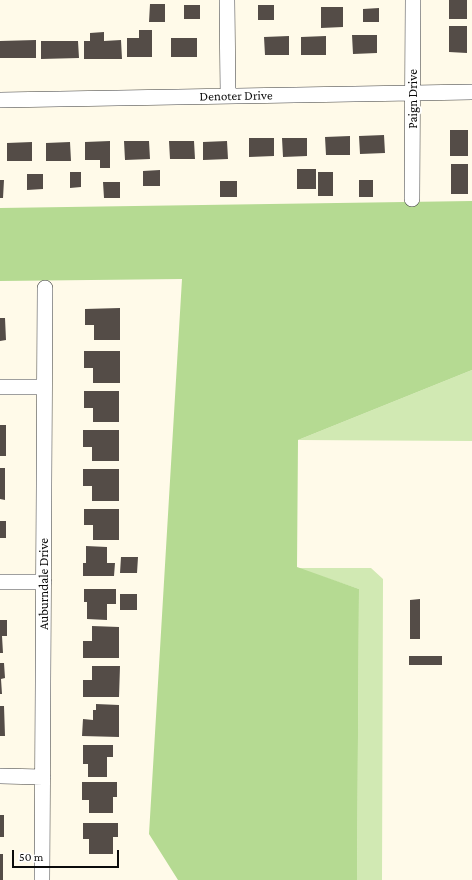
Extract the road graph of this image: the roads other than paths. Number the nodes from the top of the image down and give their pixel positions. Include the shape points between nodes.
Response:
1 (227, 0) edge
2 (413, 0) edge
3 (472, 92) edge
4 (413, 93) junction
5 (228, 96) junction
6 (0, 100) edge
7 (412, 199) dead end
8 (45, 288) dead end
9 (0, 387) edge
10 (44, 387) junction
11 (0, 582) edge
12 (44, 582) junction
13 (0, 776) edge
14 (43, 776) junction
15 (42, 880) edge

1 - 5 street
2 - 4 street, Paign Drive
3 - 4 street, Denoter Drive
4 - 5 street, Denoter Drive
4 - 7 street, Paign Drive
5 - 6 street, Denoter Drive
8 - 10 street, Auburndale Drive
9 - 10 street
10 - 12 street, Auburndale Drive
11 - 12 street
12 - 14 street, Auburndale Drive
13 - 14 street
14 - 15 street, Auburndale Drive

